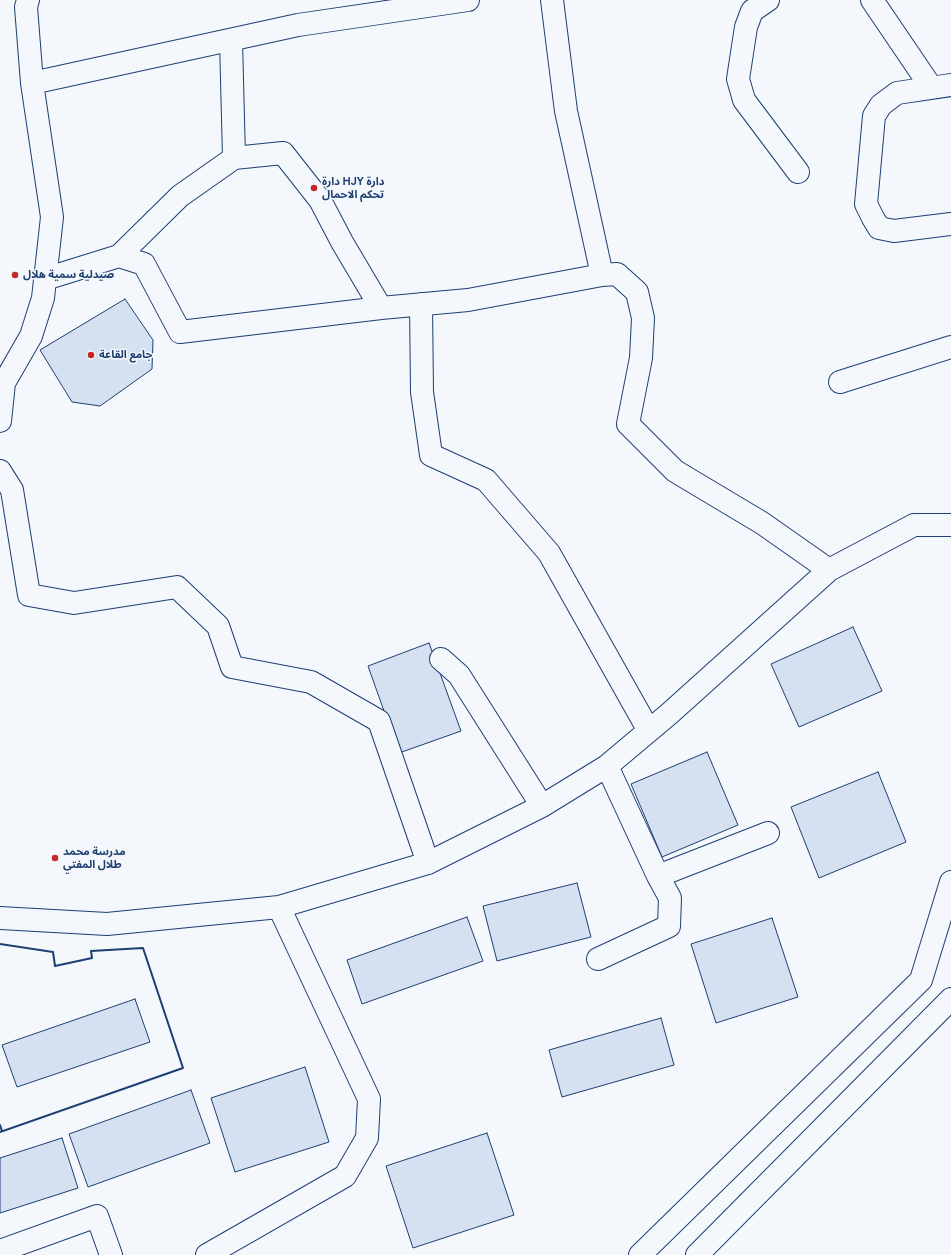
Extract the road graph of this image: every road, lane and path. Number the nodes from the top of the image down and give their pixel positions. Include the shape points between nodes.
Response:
1 (28, 0) edge
2 (468, 0) edge
3 (552, 0) edge
4 (768, 0) edge
5 (872, 0) edge
6 (231, 40) junction
7 (32, 83) junction
8 (941, 86) edge
9 (234, 158) junction
10 (798, 172) dead end
11 (951, 224) edge
12 (119, 256) junction
13 (602, 275) junction
14 (45, 279) junction
15 (421, 304) junction
16 (381, 308) junction
17 (951, 347) edge
18 (840, 382) dead end
19 (0, 421) edge
20 (0, 471) edge
21 (951, 525) edge
22 (829, 570) junction
23 (441, 659) dead end
24 (650, 731) junction
25 (607, 766) junction
26 (542, 806) junction
27 (768, 833) dead end
28 (428, 863) junction
29 (658, 876) junction
30 (951, 882) edge
31 (279, 907) junction
32 (0, 918) edge
33 (598, 959) dead end
34 (951, 999) edge
35 (0, 1251) edge
36 (111, 1255) edge
37 (207, 1255) edge
38 (640, 1255) edge
39 (697, 1255) edge

1 - 7 street via 26,7
2 - 6 street via 298,25
3 - 13 street via 566,111
4 - 10 street via 752,11 746,27 738,79 744,100
5 - 8 street
6 - 7 street
6 - 9 street
7 - 14 street via 52,216
8 - 11 street via 897,93 881,105 874,116 866,204 879,228 894,231
9 - 12 street via 180,196
9 - 16 street via 283,153 320,200
12 - 14 street
12 - 16 street via 144,264 180,332
13 - 15 street via 468,300
13 - 22 street via 617,274 637,292 643,318 641,358 628,424 675,471 762,523
14 - 19 street via 43,298 30,336 4,383
15 - 16 street
15 - 24 street via 422,392 432,455 486,480 549,553
17 - 18 street
20 - 28 street via 12,490 29,595 74,603 177,587 218,626 232,667 311,682 379,721
21 - 22 street via 914,525
22 - 24 street
23 - 26 street via 459,675
24 - 25 street
25 - 26 street
25 - 29 street
26 - 28 street
27 - 29 street
28 - 31 street
29 - 33 street via 670,898 669,926
30 - 38 street via 921,980
31 - 32 street via 107,924
31 - 37 street via 368,1099 367,1138 345,1176
34 - 39 street
35 - 36 street via 97,1216

